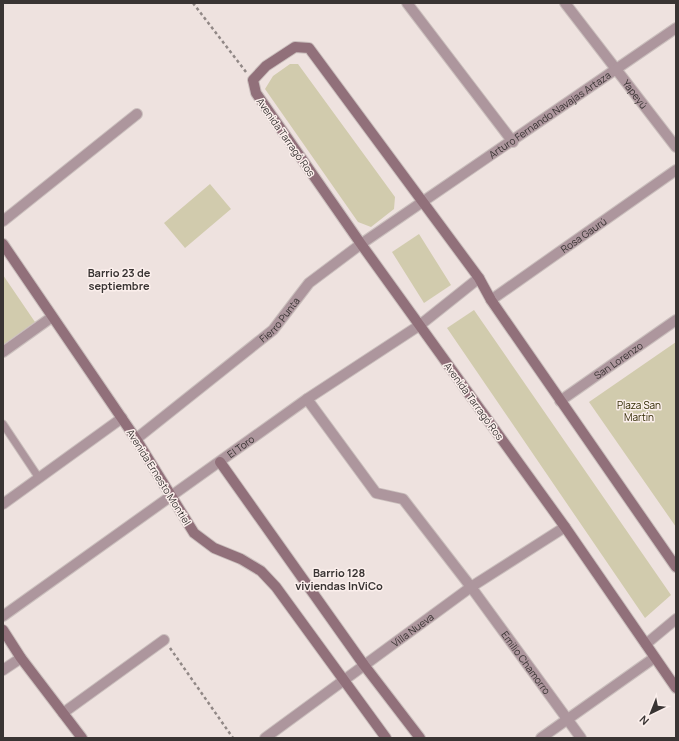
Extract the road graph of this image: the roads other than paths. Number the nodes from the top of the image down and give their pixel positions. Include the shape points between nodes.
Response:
1 (407, 3) edge
2 (565, 3) edge
3 (676, 28) edge
4 (618, 70) junction
5 (137, 114) dead end
6 (513, 142) junction
7 (676, 147) edge
8 (676, 170) edge
9 (423, 202) junction
10 (3, 221) edge
11 (3, 244) edge
12 (361, 244) junction
13 (479, 278) junction
14 (491, 300) junction
15 (52, 317) junction
16 (676, 320) edge
17 (420, 325) junction
18 (3, 352) edge
19 (307, 399) junction
20 (560, 401) junction
21 (122, 418) junction
22 (3, 424) edge
23 (136, 439) junction
24 (220, 462) junction
25 (39, 478) junction
26 (171, 496) junction
27 (3, 504) edge
28 (565, 528) junction
29 (676, 567) edge
30 (471, 587) junction
31 (3, 616) edge
32 (676, 619) edge
33 (3, 630) edge
34 (164, 640) road end
35 (646, 644) junction
36 (21, 658) junction
37 (654, 658) junction
38 (364, 665) junction
39 (3, 670) edge
40 (343, 680) junction
41 (676, 688) edge
42 (63, 713) junction
43 (568, 720) junction
44 (82, 738) edge
45 (265, 738) edge
46 (386, 738) edge
47 (420, 738) edge
48 (541, 738) edge
49 (581, 738) edge

1 - 6 street
2 - 4 street, Yapeyú
3 - 4 street, Arturo Fernando Navajas Artaza
4 - 6 street, Arturo Fernando Navajas Artaza
4 - 7 street, Yapeyú
5 - 10 street
6 - 9 street, Arturo Fernando Navajas Artaza
8 - 14 street, Rosa Gaurú
9 - 12 street, Fierro Punta
9 - 12 street, Avenida Tarragó Ros via 309,48 295,47 266,66 253,80 256,93
9 - 13 street
11 - 15 street, Avenida Ernesto Montiel
12 - 17 street, Avenida Tarragó Ros
12 - 23 street, Fierro Punta via 309,282 273,330
13 - 14 street
13 - 17 street, El Toro
14 - 20 street
15 - 18 street
15 - 21 street, Avenida Ernesto Montiel
16 - 20 street, San Lorenzo
17 - 19 street, El Toro
17 - 28 street, Avenida Tarragó Ros
19 - 24 street, El Toro
19 - 30 street, Emilio Chamorro via 376,493 403,499
20 - 29 street
21 - 23 street, Avenida Ernesto Montiel
21 - 25 street
22 - 25 lane
23 - 26 street, Avenida Ernesto Montiel
24 - 26 street, El Toro
24 - 38 street
25 - 27 street
26 - 31 street, El Toro
26 - 40 street, Avenida Ernesto Montiel via 194,534 214,548 261,571 276,587
28 - 30 street, Villa Nueva
28 - 35 street, Avenida Tarragó Ros
30 - 38 street, Villa Nueva
30 - 43 street, Emilio Chamorro
32 - 35 street
33 - 36 street
34 - 42 street
35 - 37 street, Avenida Tarragó Ros
36 - 39 street
36 - 42 street
37 - 41 street, Avenida Tarragó Ros
37 - 43 street
38 - 40 street, Villa Nueva
38 - 47 street
40 - 45 street, Villa Nueva
40 - 46 street, Avenida Ernesto Montiel
42 - 44 street
43 - 48 street
43 - 49 street, Emilio Chamorro

